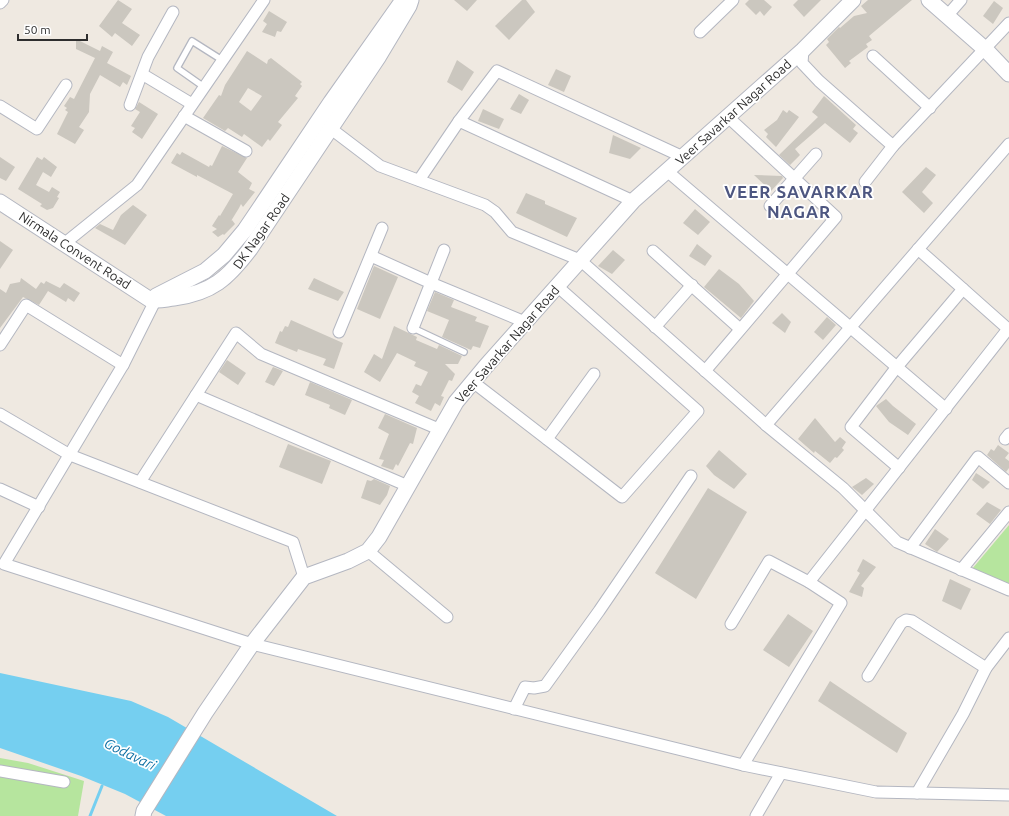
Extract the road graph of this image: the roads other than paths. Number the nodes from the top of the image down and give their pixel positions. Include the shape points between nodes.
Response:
1 (2, 0) edge
2 (264, 0) edge
3 (403, 0) edge
4 (411, 0) edge
5 (733, 0) edge
6 (853, 0) edge
7 (929, 0) edge
8 (961, 0) edge
9 (0, 3) edge
10 (173, 12) dead end
11 (947, 16) junction
12 (1009, 23) edge
13 (700, 32) dead end
14 (803, 50) junction
15 (986, 50) junction
16 (873, 56) dead end
17 (222, 60) junction
18 (142, 74) junction
19 (1009, 74) edge
20 (66, 85) dead end
21 (204, 87) junction
22 (192, 104) junction
23 (130, 105) dead end
24 (0, 106) edge
25 (930, 108) junction
26 (184, 116) junction
27 (728, 117) junction
28 (459, 121) junction
29 (330, 128) junction
30 (1009, 144) edge
31 (893, 146) junction
32 (246, 150) dead end
33 (816, 154) dead end
34 (683, 157) junction
35 (667, 171) junction
36 (794, 178) junction
37 (419, 180) junction
38 (865, 182) dead end
39 (633, 201) junction
40 (0, 202) edge
41 (770, 206) dead end
42 (382, 228) dead end
43 (66, 243) junction
44 (918, 249) junction
45 (444, 250) dead end
46 (653, 251) dead end
47 (372, 256) junction
48 (580, 260) junction
49 (787, 274) junction
50 (431, 283) junction
51 (692, 285) junction
52 (557, 286) junction
53 (963, 289) junction
54 (152, 300) junction
55 (525, 322) junction
56 (656, 327) junction
57 (413, 328) joint
58 (850, 328) junction
59 (740, 329) junction
60 (339, 332) dead end
61 (0, 345) edge
62 (464, 352) dead end
63 (123, 365) junction
64 (897, 368) junction
65 (705, 371) junction
66 (594, 374) dead end
67 (473, 382) junction
68 (196, 395) junction
69 (946, 409) junction
70 (0, 414) edge
71 (766, 425) junction
72 (441, 430) junction
73 (547, 439) junction
74 (70, 455) junction
75 (900, 468) junction
76 (691, 476) dead end
77 (140, 482) junction
78 (1009, 483) edge
79 (408, 486) junction
80 (0, 489) edge
81 (39, 507) junction
82 (865, 510) junction
83 (1009, 512) edge
84 (910, 548) junction
85 (368, 551) junction
86 (2, 564) edge
87 (961, 570) junction
88 (304, 577) junction
89 (809, 582) junction
90 (1009, 590) edge
91 (447, 617) dead end
92 (731, 624) dead end
93 (1009, 638) edge
94 (252, 644) junction
95 (986, 668) junction
96 (868, 676) dead end
97 (514, 709) junction
98 (742, 765) junction
99 (0, 770) edge
100 (781, 773) junction
101 (64, 782) dead end
102 (917, 793) junction
103 (1009, 795) edge
104 (144, 814) edge
105 (756, 816) edge

1 - 9 street
2 - 17 street
3 - 54 street, DK Nagar Road via 245,230 205,271
4 - 29 street, DK Nagar Road via 379,56
5 - 13 street
6 - 14 street, Veer Savarkar Nagar Road
7 - 11 street
8 - 11 street
10 - 18 street via 148,57
11 - 15 street
12 - 15 street
14 - 27 street, Veer Savarkar Nagar Road
14 - 31 street via 802,63
15 - 19 street
15 - 25 street
16 - 25 street
17 - 21 street
17 - 21 lane via 192,41 177,68
18 - 22 street
18 - 23 street
20 - 24 street via 37,129
21 - 22 street
22 - 26 street
25 - 31 street
26 - 32 street
26 - 43 street via 136,185
27 - 34 street, Veer Savarkar Nagar Road
27 - 36 street
28 - 34 street via 497,71
28 - 37 street
28 - 39 street
29 - 37 street via 380,166
29 - 54 street, DK Nagar Road via 233,272 204,291 184,297
30 - 44 street
31 - 38 street
33 - 36 street
34 - 35 street, Veer Savarkar Nagar Road
35 - 39 street, Veer Savarkar Nagar Road
35 - 49 street
36 - 41 street
36 - 49 street via 836,217
37 - 48 street via 484,205 495,212 512,232
39 - 48 street, Veer Savarkar Nagar Road
40 - 43 street, Nirmala Convent Road
42 - 47 street
43 - 54 street, Nirmala Convent Road
44 - 53 street
44 - 58 street
45 - 50 street
46 - 51 street
47 - 50 street
47 - 60 street
48 - 52 street, Veer Savarkar Nagar Road
48 - 56 street
49 - 58 street
49 - 59 street
50 - 55 street
50 - 57 street
51 - 56 street
51 - 59 street
52 - 55 street, Veer Savarkar Nagar Road
52 - 73 street via 698,411 622,497
53 - 64 street
53 - 69 street via 1008,329
54 - 63 street
55 - 67 street, Veer Savarkar Nagar Road
56 - 65 street
57 - 62 lane
58 - 64 street
58 - 71 street
59 - 65 street
61 - 63 street via 26,305
63 - 74 street
64 - 69 street
64 - 75 street via 852,427
65 - 71 street
66 - 73 street
67 - 72 street, Veer Savarkar Nagar Road via 456,402
67 - 73 street
68 - 72 street via 236,333 261,354
68 - 77 street
68 - 79 street
69 - 75 street
70 - 74 street
71 - 82 street via 843,488
72 - 79 street, Veer Savarkar Nagar Road
74 - 77 street
74 - 81 street
75 - 82 street
76 - 97 street via 544,686 525,687
77 - 88 street via 293,542
78 - 84 street via 978,457
79 - 85 street, Veer Savarkar Nagar Road via 379,537
80 - 81 street
81 - 86 street
82 - 84 street via 897,542
82 - 89 street
83 - 87 street
84 - 87 street
85 - 88 street, Veer Savarkar Nagar Road
85 - 91 street
86 - 94 street
87 - 90 street
88 - 94 street
89 - 92 street via 769,561
89 - 98 street via 841,603
93 - 95 street
94 - 97 street
94 - 104 street via 205,713
95 - 96 street via 912,620 906,620 901,623
95 - 102 street via 963,714
97 - 98 street
98 - 100 street
99 - 101 street
100 - 102 street via 876,792
100 - 105 street
102 - 103 street

